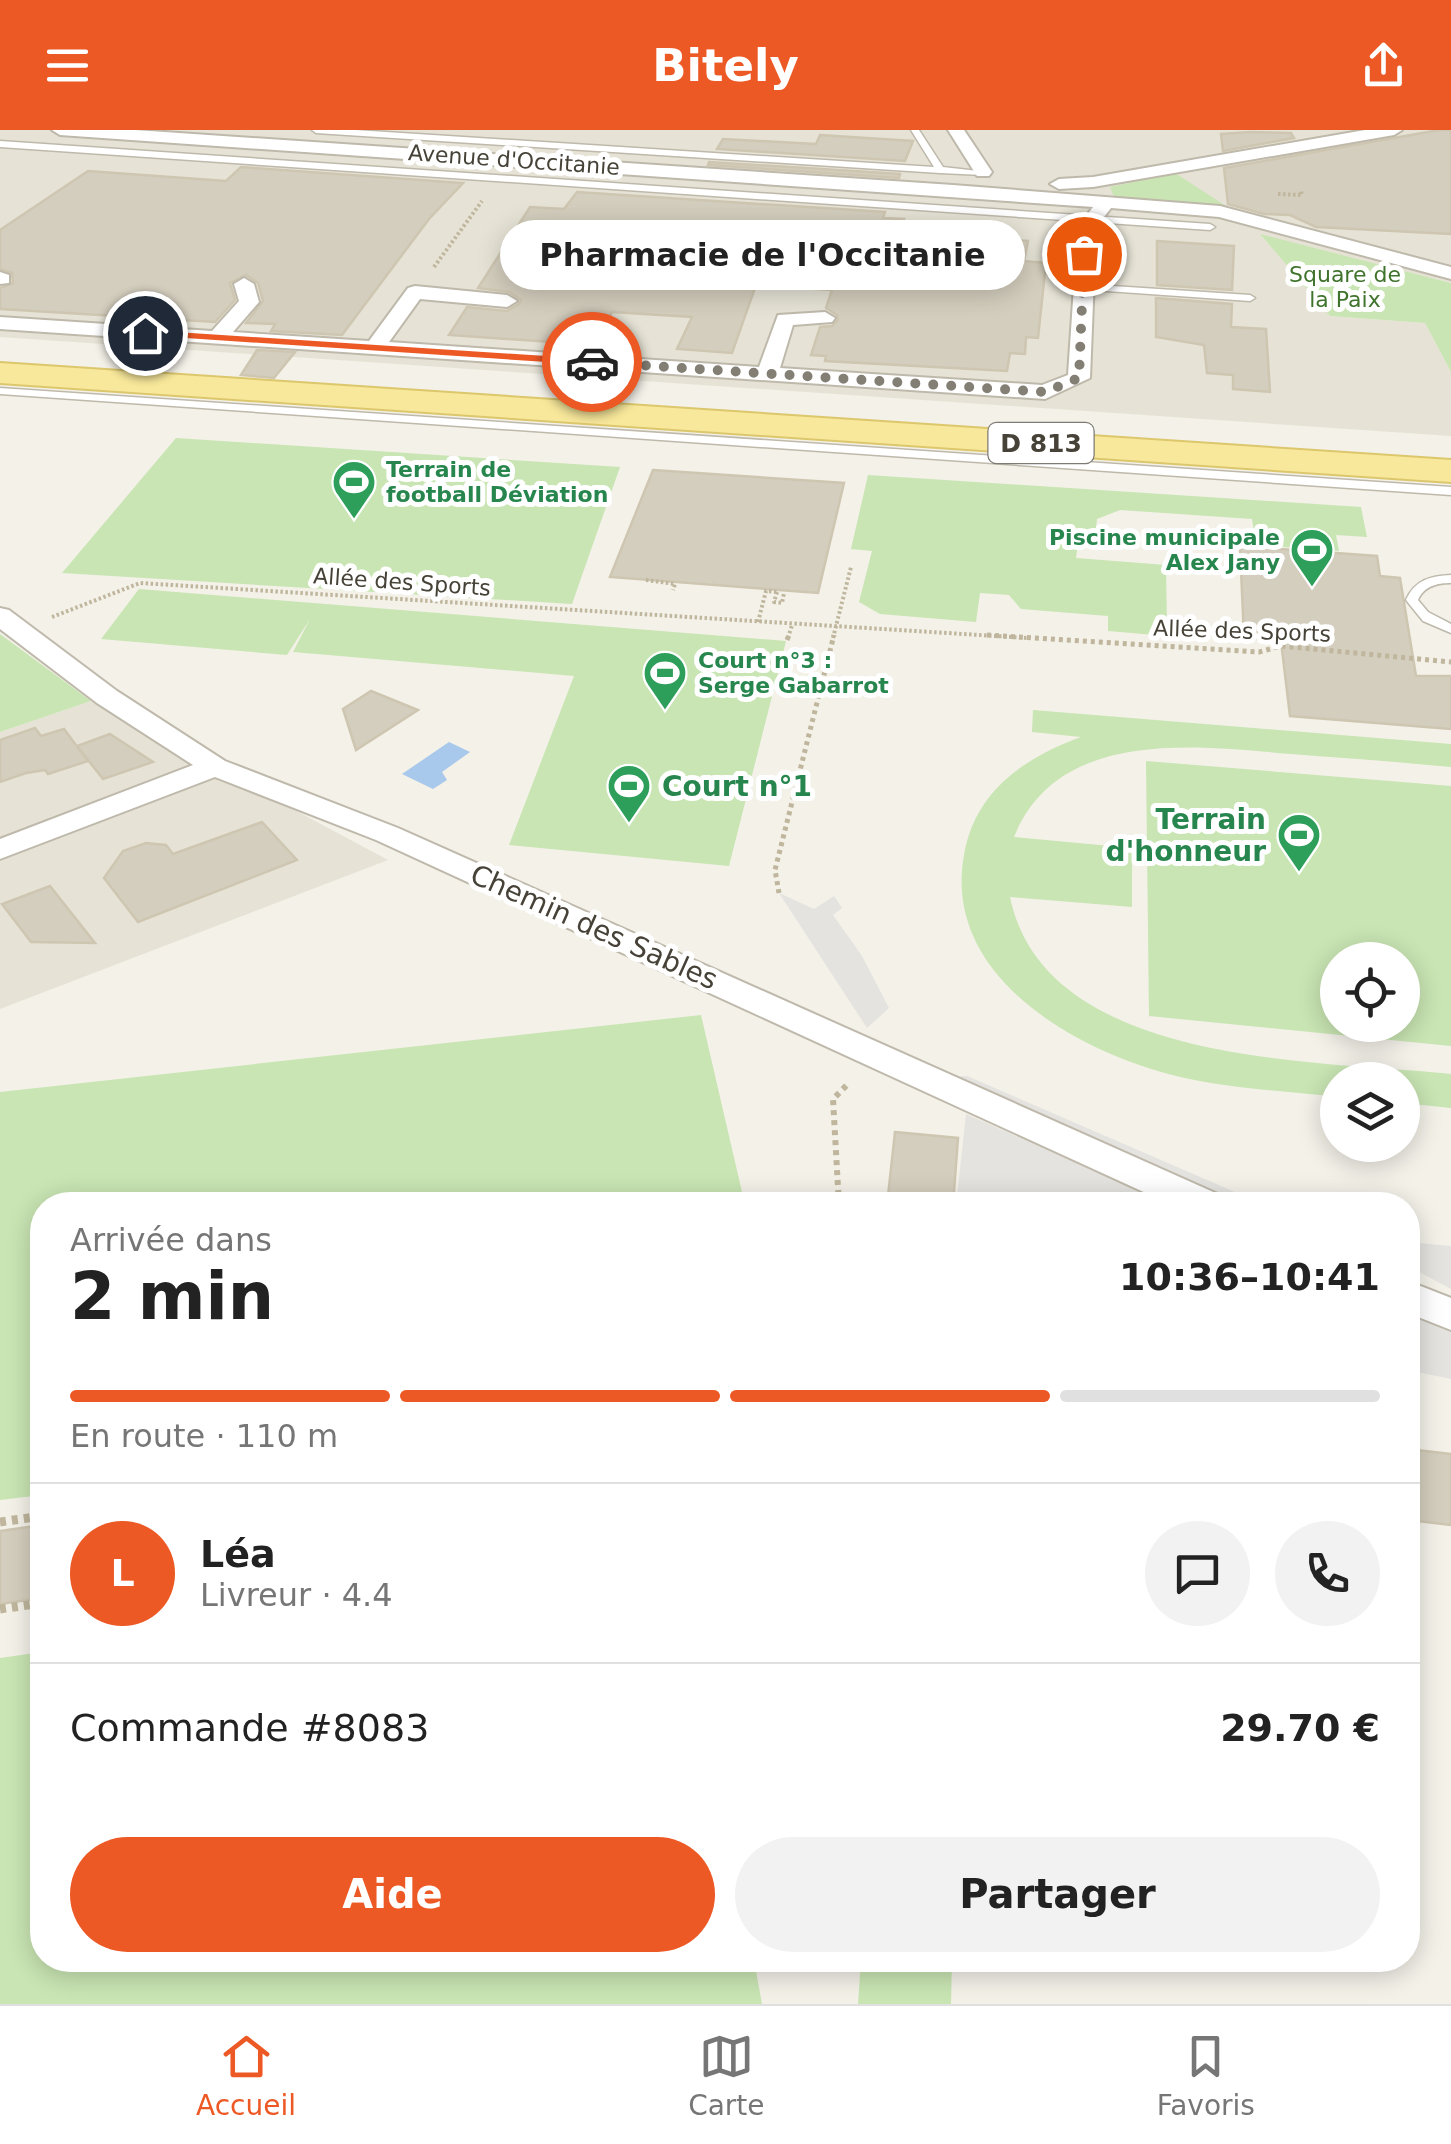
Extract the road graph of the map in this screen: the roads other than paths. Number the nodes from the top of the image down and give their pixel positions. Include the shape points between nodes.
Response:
1 (60, 130) edge
2 (316, 130) edge
3 (915, 130) edge
4 (956, 130) edge
5 (1394, 130) edge
6 (104, 131) edge
7 (0, 144) edge
8 (940, 170) junction
9 (983, 172) junction
10 (1039, 184) junction
11 (968, 192) junction
12 (1086, 209) junction
13 (1210, 227) dead end
14 (1451, 274) edge
15 (244, 284) dead end
16 (1082, 287) junction
17 (1250, 298) dead end
18 (507, 301) dead end
19 (825, 318) dead end
20 (0, 323) edge
21 (217, 338) junction
22 (375, 347) junction
23 (0, 373) edge
24 (768, 373) junction
25 (0, 390) edge
26 (1451, 472) edge
27 (1451, 491) edge
28 (1451, 580) edge
29 (9, 623) edge
30 (1451, 629) edge
31 (215, 767) junction
32 (0, 850) edge
33 (1175, 1192) edge

1 - 6 street, Avenue d'Occitanie
2 - 8 lane
3 - 8 lane
4 - 9 street
5 - 12 street, Avenue d'Occitanie via 1236,158
6 - 11 street, Avenue d'Occitanie
7 - 12 lane
8 - 9 lane
9 - 10 street, Avenue d'Occitanie
9 - 11 street
10 - 11 street, Avenue d'Occitanie
10 - 12 street, Avenue d'Occitanie
11 - 12 street, Avenue d'Occitanie
12 - 13 lane
12 - 14 street, Avenue d'Occitanie via 1240,217
12 - 16 street
15 - 21 street via 249,302
16 - 17 lane
16 - 24 street via 1079,378 1045,392
18 - 22 street via 415,292
19 - 24 street via 785,319
20 - 21 street
21 - 22 street
22 - 24 street
23 - 26 main road, D 813
25 - 27 lane
28 - 30 lane via 1426,583 1412,600 1429,621
29 - 31 street, Chemin des Sables
31 - 32 street
31 - 33 street, Chemin des Sables via 387,834 890,1062 1030,1134

